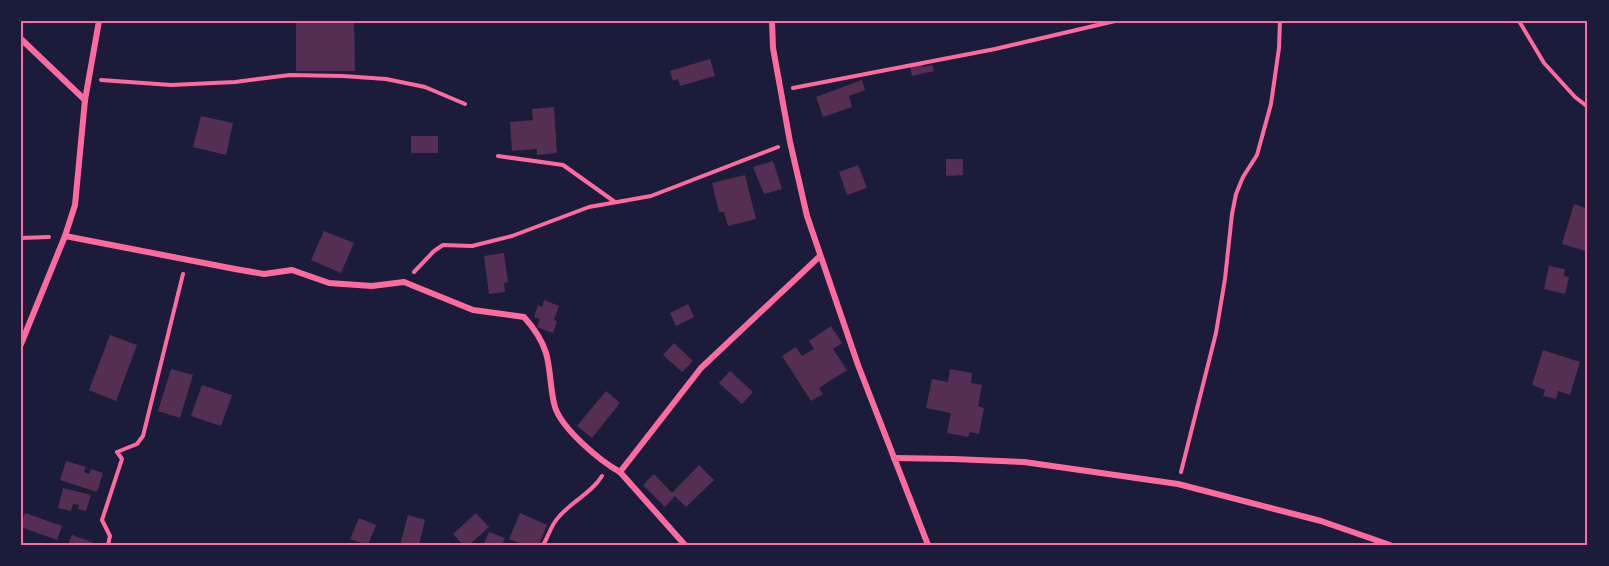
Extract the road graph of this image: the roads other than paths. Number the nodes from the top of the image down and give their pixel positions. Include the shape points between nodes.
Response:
1 (99, 21) edge
2 (772, 21) edge
3 (21, 39) edge
4 (85, 100) junction
5 (65, 236) junction
6 (820, 256) junction
7 (21, 344) edge
8 (894, 458) junction
9 (620, 472) junction
10 (685, 545) edge
11 (928, 545) edge
12 (1390, 545) edge

1 - 4 street
2 - 6 street via 790,142
3 - 4 street
4 - 5 street via 75,205
5 - 7 street
5 - 9 street via 264,274 292,270 329,283 372,286 404,282 473,310 524,317 545,351 555,408 563,424
6 - 8 street
6 - 9 street via 701,368
8 - 11 street
8 - 12 street via 1024,462 1178,484 1321,521
9 - 10 street

